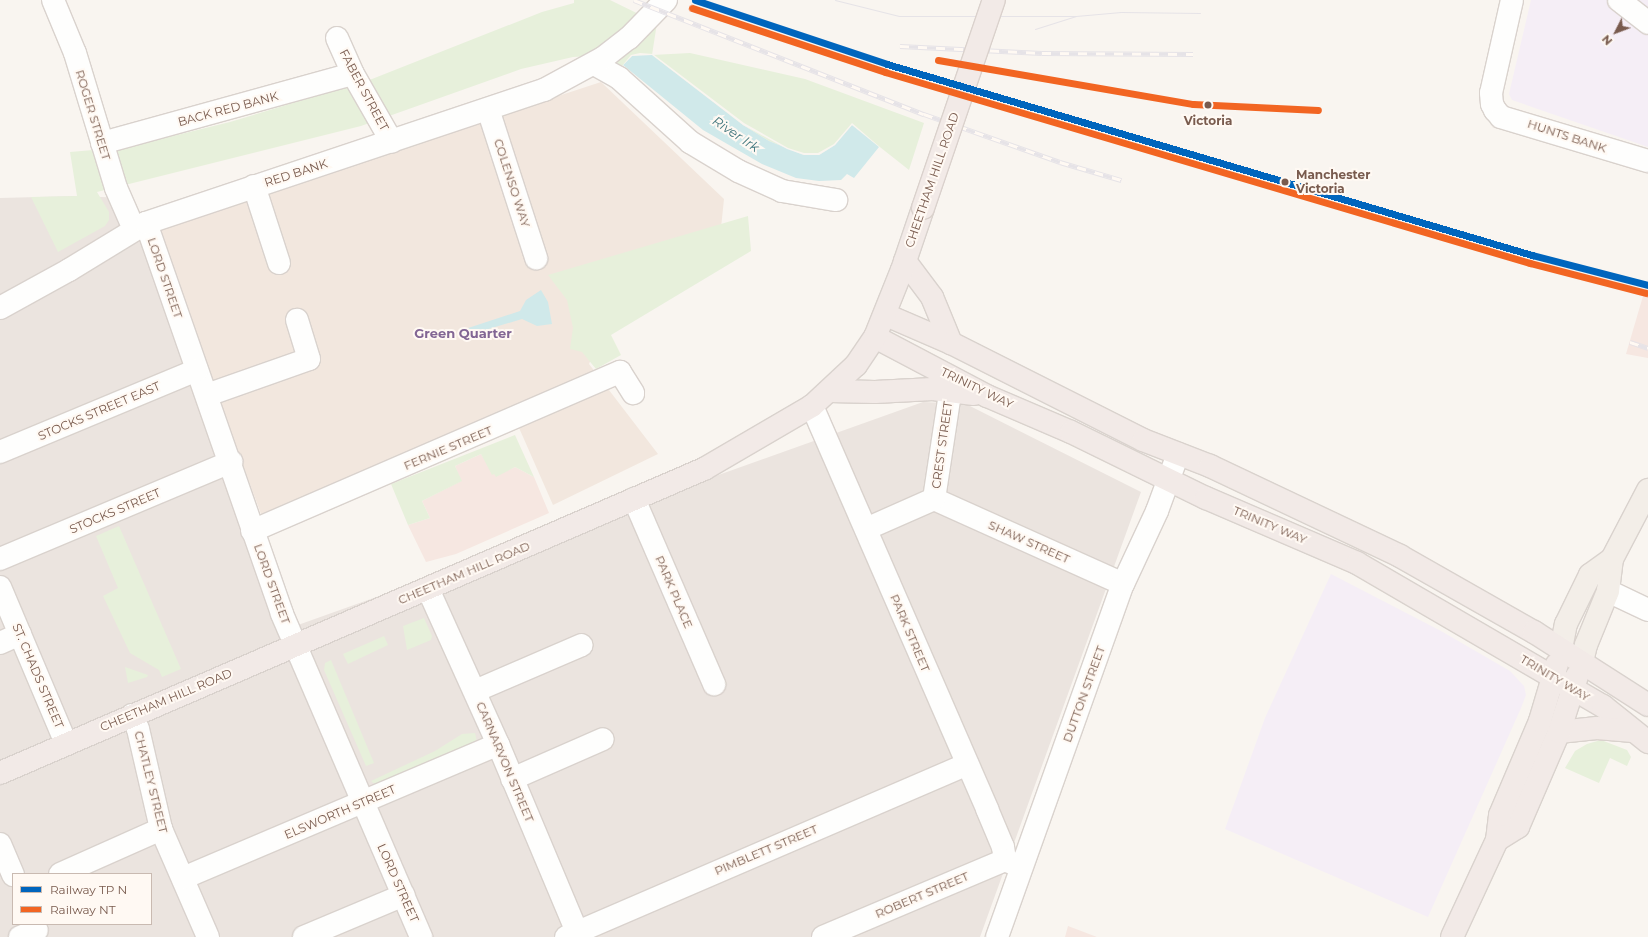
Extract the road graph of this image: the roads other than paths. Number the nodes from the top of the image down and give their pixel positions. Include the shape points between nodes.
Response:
1 (53, 0) edge
2 (666, 0) edge
3 (994, 0) edge
4 (1512, 0) edge
5 (1619, 0) edge
6 (1648, 23) edge
7 (337, 38) dead end
8 (598, 61) junction
9 (353, 74) junction
10 (488, 109) junction
11 (392, 142) junction
12 (102, 143) junction
13 (1648, 161) edge
14 (254, 186) junction
15 (836, 200) dead end
16 (140, 226) junction
17 (536, 258) dead end
18 (905, 261) junction
19 (279, 263) dead end
20 (0, 308) edge
21 (886, 315) junction
22 (297, 320) dead end
23 (875, 337) junction
24 (951, 343) junction
25 (197, 370) junction
26 (948, 390) junction
27 (830, 391) junction
28 (633, 393) dead end
29 (206, 395) junction
30 (987, 396) junction
31 (812, 406) junction
32 (0, 452) edge
33 (1178, 454) junction
34 (231, 462) junction
35 (1170, 481) junction
36 (1648, 490) edge
37 (634, 499) junction
38 (934, 499) junction
39 (1280, 528) junction
40 (866, 530) junction
41 (252, 531) junction
42 (0, 559) edge
43 (1612, 559) junction
44 (1123, 584) junction
45 (0, 587) edge
46 (428, 589) junction
47 (1608, 591) junction
48 (1648, 610) edge
49 (20, 634) junction
50 (0, 643) edge
51 (296, 644) junction
52 (582, 645) dead end
53 (1561, 649) junction
54 (1582, 662) junction
55 (1553, 677) junction
56 (714, 684) dead end
57 (1572, 688) junction
58 (475, 691) junction
59 (1648, 705) edge
60 (132, 715) junction
61 (1559, 732) junction
62 (1640, 737) edge
63 (603, 739) dead end
64 (66, 744) junction
65 (498, 744) junction
66 (967, 764) junction
67 (0, 773) edge
68 (512, 779) junction
69 (363, 802) junction
70 (161, 829) junction
71 (1498, 840) junction
72 (0, 844) edge
73 (1013, 864) junction
74 (12, 873) edge
75 (62, 873) edge
76 (183, 878) junction
77 (404, 895) junction
78 (574, 935) edge
79 (208, 937) edge
80 (304, 937) edge
81 (421, 937) edge
82 (823, 937) edge
83 (997, 937) edge
84 (1452, 937) edge

1 - 12 street, ROGER STREET via 75,54
2 - 8 street, RED BANK via 629,38
3 - 18 highway, CHEETHAM HILL ROAD, bridge
4 - 13 street, HUNTS BANK via 1491,93 1492,104 1501,117
5 - 6 street
7 - 9 street, FABER STREET
8 - 10 street, RED BANK via 544,90
8 - 15 street via 690,142 738,171 782,191
9 - 11 street, FABER STREET
9 - 12 street, BACK RED BANK
10 - 11 street, RED BANK
10 - 17 street, COLENSO WAY
11 - 14 street, RED BANK
12 - 16 street, ROGER STREET via 116,188
14 - 16 street, RED BANK
14 - 19 street
16 - 20 street, RED BANK via 69,270
16 - 25 street, LORD STREET
18 - 21 highway, CHEETHAM HILL ROAD
18 - 24 highway via 932,297
21 - 23 highway, CHEETHAM HILL ROAD
21 - 24 highway
22 - 29 street via 309,359
23 - 27 highway, CHEETHAM HILL ROAD via 856,366
23 - 30 highway, TRINITY WAY
24 - 33 highway via 1143,440
25 - 29 street, LORD STREET
25 - 32 street, STOCKS STREET EAST
26 - 27 highway
26 - 30 highway
26 - 38 street, CREST STREET via 949,400
27 - 31 highway, CHEETHAM HILL ROAD
28 - 41 street, FERNIE STREET via 620,372
29 - 34 street, LORD STREET
30 - 35 highway, TRINITY WAY via 1051,423
31 - 37 highway, CHEETHAM HILL ROAD via 704,469
31 - 40 street, PARK STREET
33 - 35 street, DUTTON STREET
33 - 39 highway via 1187,468 1201,479 1256,506
33 - 53 highway via 1216,469 1394,552
34 - 41 street, LORD STREET
34 - 42 street, STOCKS STREET
35 - 39 highway, TRINITY WAY
35 - 44 street, DUTTON STREET
36 - 43 main road
37 - 46 highway, CHEETHAM HILL ROAD
37 - 56 street, PARK PLACE
38 - 40 street
38 - 44 street, SHAW STREET
39 - 55 highway, TRINITY WAY via 1357,563
40 - 66 street, PARK STREET
41 - 51 street, LORD STREET via 282,614
43 - 47 main road
43 - 53 main road via 1590,575 1566,624
44 - 73 street, DUTTON STREET
45 - 49 street, ST. CHADS STREET
46 - 51 highway, CHEETHAM HILL ROAD
46 - 58 street, CARNARVON STREET
47 - 48 street
47 - 54 main road via 1586,644
49 - 50 street
49 - 64 street, ST. CHADS STREET
51 - 60 highway, CHEETHAM HILL ROAD
51 - 69 street, LORD STREET
52 - 58 street
53 - 54 highway
53 - 55 highway
54 - 57 highway
54 - 59 highway
55 - 57 highway, TRINITY WAY
55 - 71 highway via 1540,721 1500,815
57 - 61 highway
57 - 62 highway, TRINITY WAY via 1603,706
58 - 65 street, CARNARVON STREET
60 - 64 highway, CHEETHAM HILL ROAD
60 - 70 street, CHATLEY STREET via 138,729
61 - 62 highway via 1597,728
61 - 71 highway via 1518,827
63 - 68 street
64 - 67 highway, CHEETHAM HILL ROAD
65 - 68 street, CARNARVON STREET
65 - 69 street, ELSWORTH STREET
66 - 73 street, PARK STREET
66 - 78 street, PIMBLETT STREET
68 - 78 street, CARNARVON STREET
69 - 76 street, ELSWORTH STREET
69 - 77 street, LORD STREET
70 - 75 street
70 - 76 street, CHATLEY STREET
71 - 84 highway
72 - 74 street
73 - 82 street, ROBERT STREET
73 - 83 street, DUTTON STREET
76 - 79 street, CHATLEY STREET
77 - 80 street
77 - 81 street, LORD STREET

